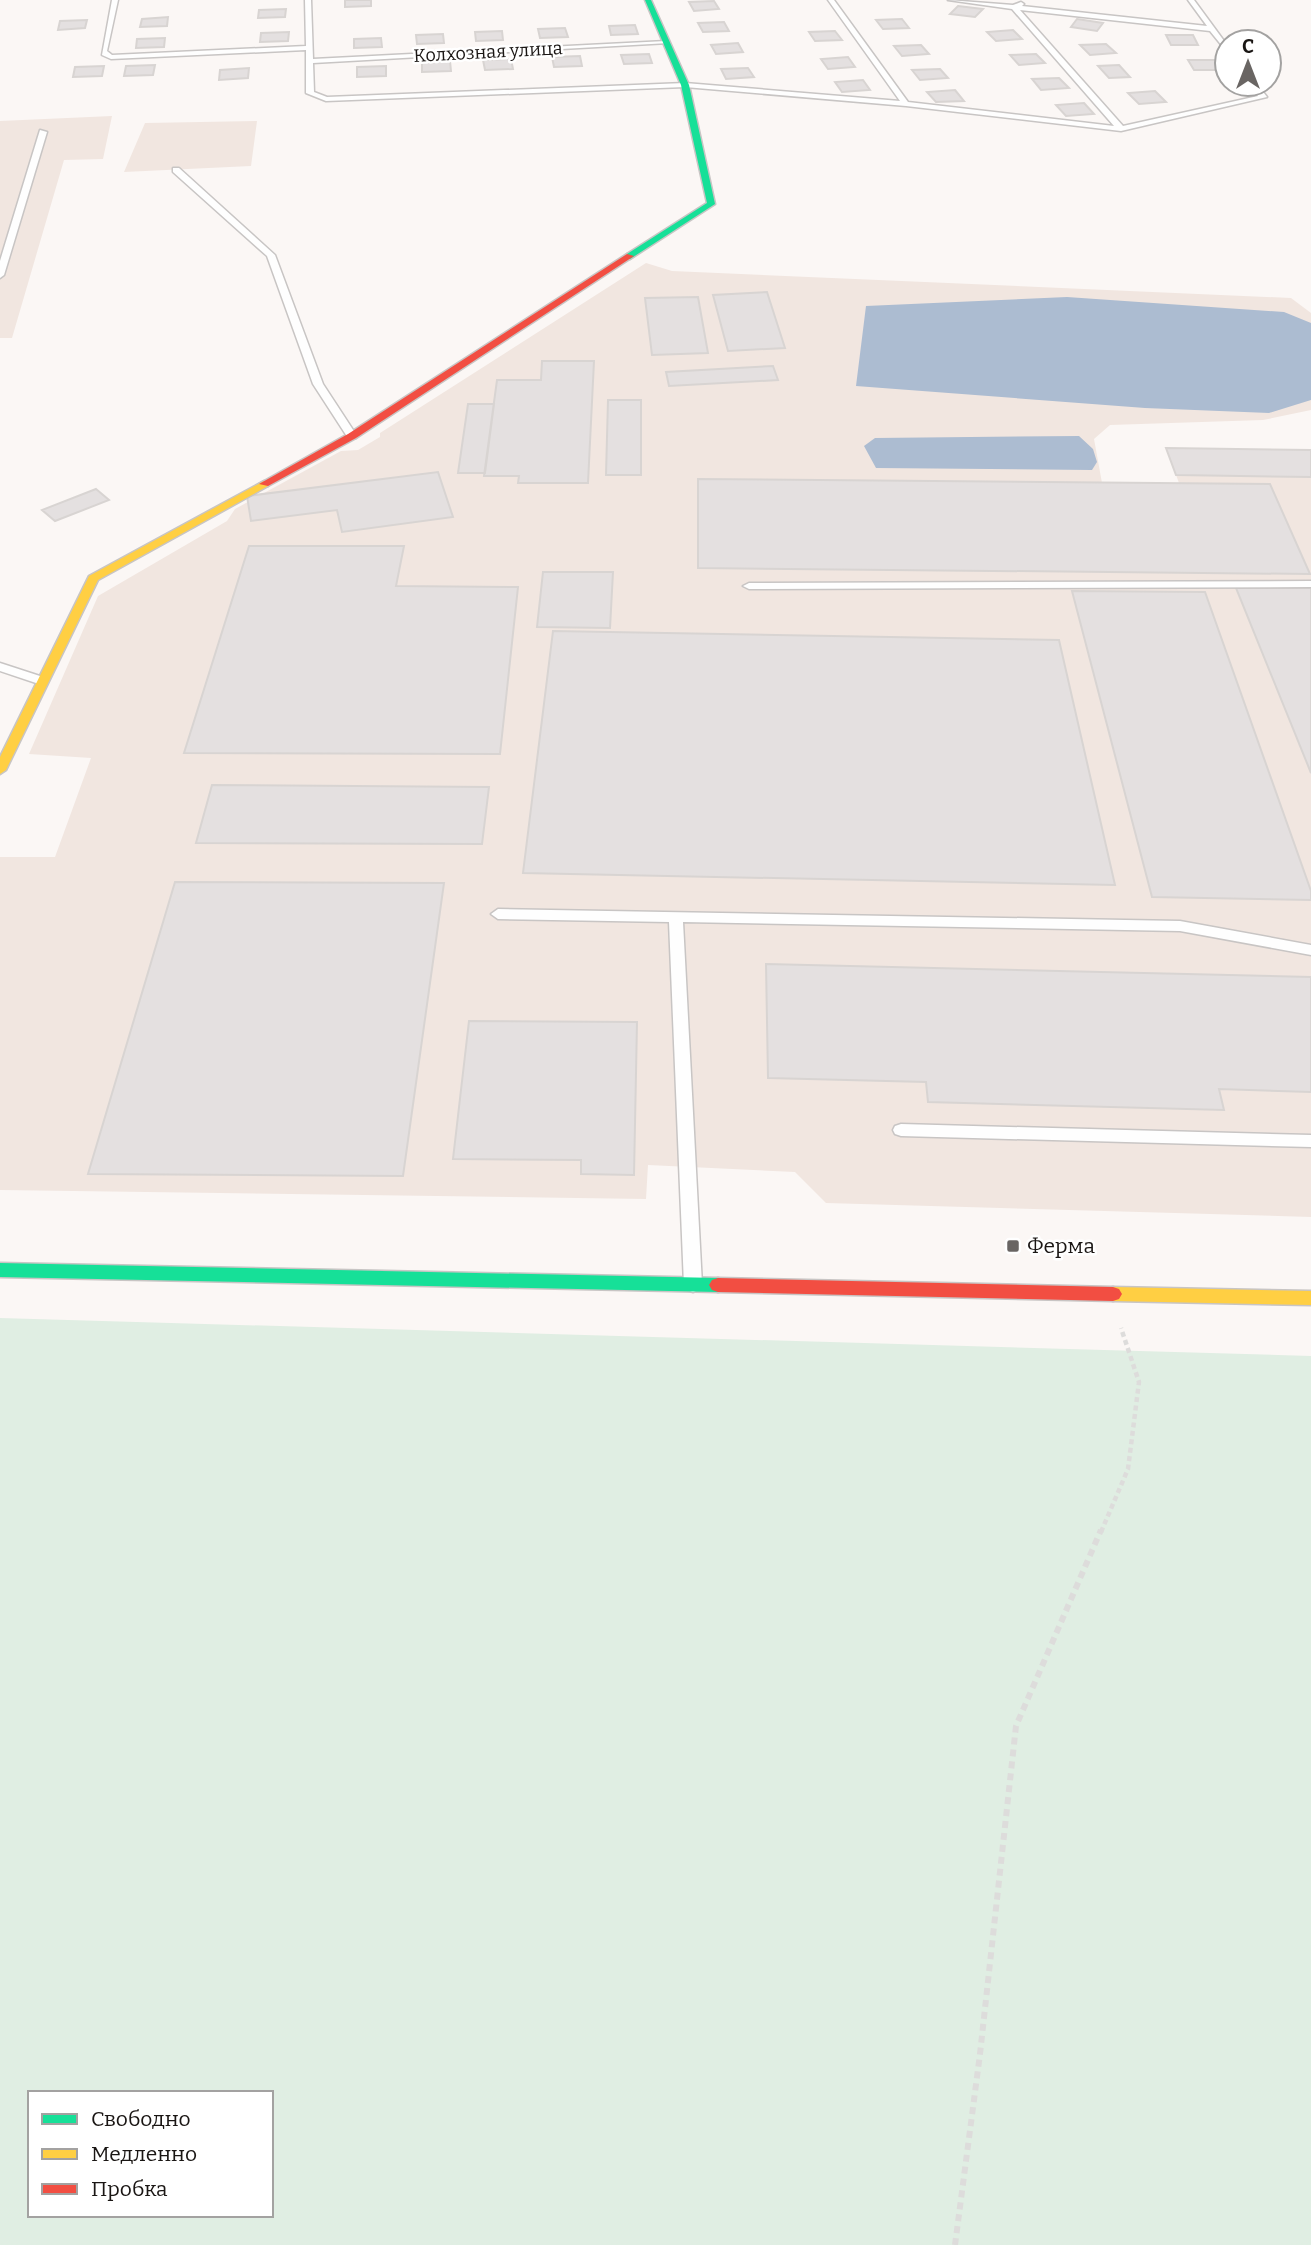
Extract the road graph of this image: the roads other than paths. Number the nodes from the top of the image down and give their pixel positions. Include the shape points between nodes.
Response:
1 (115, 0) edge
2 (307, 0) edge
3 (648, 0) edge
4 (831, 0) edge
5 (951, 0) edge
6 (1028, 0) edge
7 (1191, 0) edge
8 (1014, 8) junction
9 (1211, 29) junction
10 (1213, 32) edge
11 (666, 43) junction
12 (310, 48) junction
13 (311, 61) junction
14 (685, 85) junction
15 (1259, 98) edge
16 (906, 104) junction
17 (1121, 130) junction
18 (43, 132) dead end
19 (176, 170) dead end
20 (0, 275) edge
21 (352, 436) junction
22 (1311, 584) edge
23 (750, 586) dead end
24 (0, 667) edge
25 (42, 681) junction
26 (0, 770) edge
27 (498, 914) dead end
28 (676, 919) junction
29 (1311, 950) edge
30 (901, 1130) dead end
31 (1311, 1141) edge
32 (0, 1270) edge
33 (693, 1285) junction
34 (1311, 1298) edge

1 - 12 lane via 104,51 111,57
2 - 12 lane
3 - 11 street
4 - 16 lane
5 - 8 lane
6 - 8 lane
7 - 9 lane
8 - 9 lane
8 - 17 lane
9 - 10 lane
11 - 13 lane, Колхозная улица
11 - 14 street
12 - 13 lane
13 - 14 lane via 310,93 326,99
14 - 16 lane
14 - 21 street via 711,204
15 - 17 lane
16 - 17 lane
18 - 20 lane
19 - 21 lane via 271,255 318,384
21 - 25 street via 93,578
22 - 23 lane
24 - 25 lane
25 - 26 street
27 - 28 lane
28 - 29 lane via 1180,926
28 - 33 lane
30 - 31 lane
32 - 33 street
33 - 34 street

